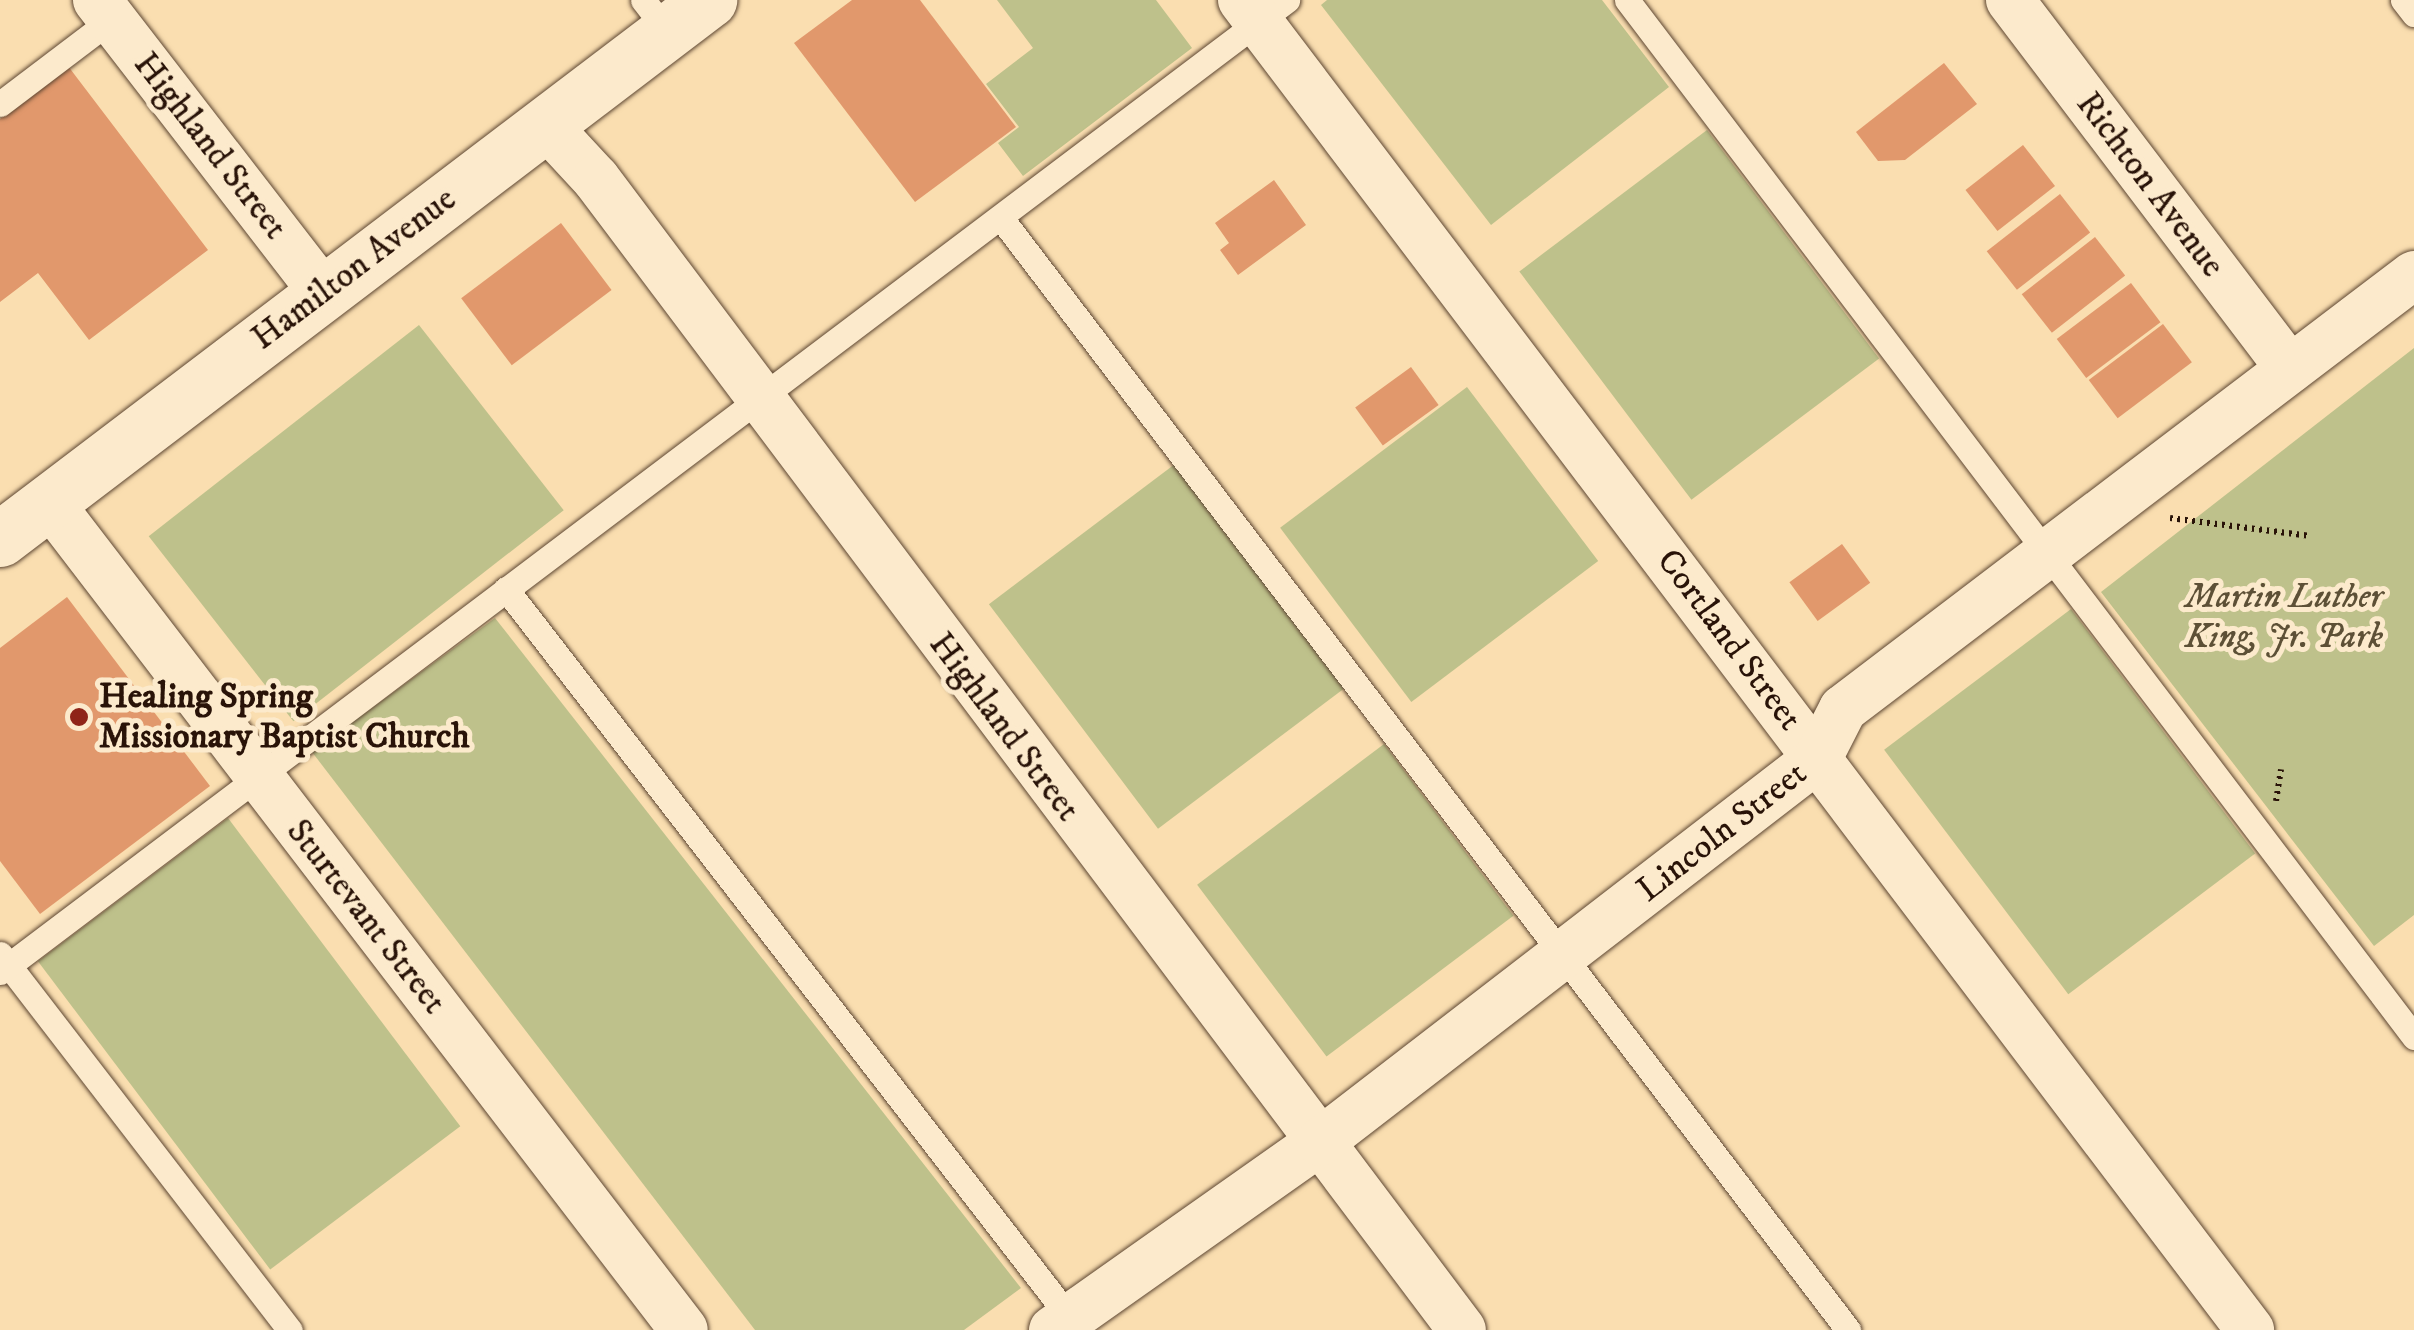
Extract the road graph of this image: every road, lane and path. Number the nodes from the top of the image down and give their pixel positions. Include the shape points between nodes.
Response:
1 (1628, 0) edge
2 (2010, 0) edge
3 (2404, 0) edge
4 (1263, 8) edge
5 (104, 10) edge
6 (673, 10) edge
7 (2414, 14) edge
8 (0, 104) edge
9 (545, 124) junction
10 (1001, 218) junction
11 (2414, 275) edge
12 (323, 292) junction
13 (2290, 369) junction
14 (758, 405) junction
15 (49, 502) junction
16 (2170, 518) dead end
17 (2311, 536) dead end
18 (0, 539) edge
19 (2048, 553) junction
20 (506, 589) junction
21 (1818, 758) junction
22 (257, 775) junction
23 (1563, 955) junction
24 (3, 963) edge
25 (2414, 1037) edge
26 (1320, 1142) junction
27 (1068, 1326) edge
28 (290, 1330) edge
29 (684, 1330) edge
30 (1462, 1330) edge
31 (1848, 1330) edge
32 (2250, 1330) edge

1 - 19 lane
2 - 13 street, Richton Avenue
3 - 7 lane
4 - 10 lane
4 - 21 street, Cortland Street
5 - 8 lane
5 - 12 street, Highland Street
6 - 9 main road, Hamilton Avenue
9 - 12 main road, Hamilton Avenue
9 - 14 street, Highland Street via 596,180
10 - 14 lane
10 - 23 lane
11 - 13 street, Lincoln Street
12 - 15 main road, Hamilton Avenue
13 - 19 street, Lincoln Street
14 - 20 lane
14 - 26 street, Highland Street
15 - 18 main road, Hamilton Avenue
15 - 22 street, Sturtevant Street
16 - 17 path
19 - 21 street, Lincoln Street via 1843,709
19 - 25 lane
20 - 22 lane
20 - 27 lane
21 - 23 street, Lincoln Street
21 - 32 street, Cortland Street
22 - 24 lane
22 - 29 street, Sturtevant Street
23 - 26 street, Lincoln Street
23 - 31 lane
24 - 28 lane
26 - 27 street, Lincoln Street
26 - 30 street, Highland Street

